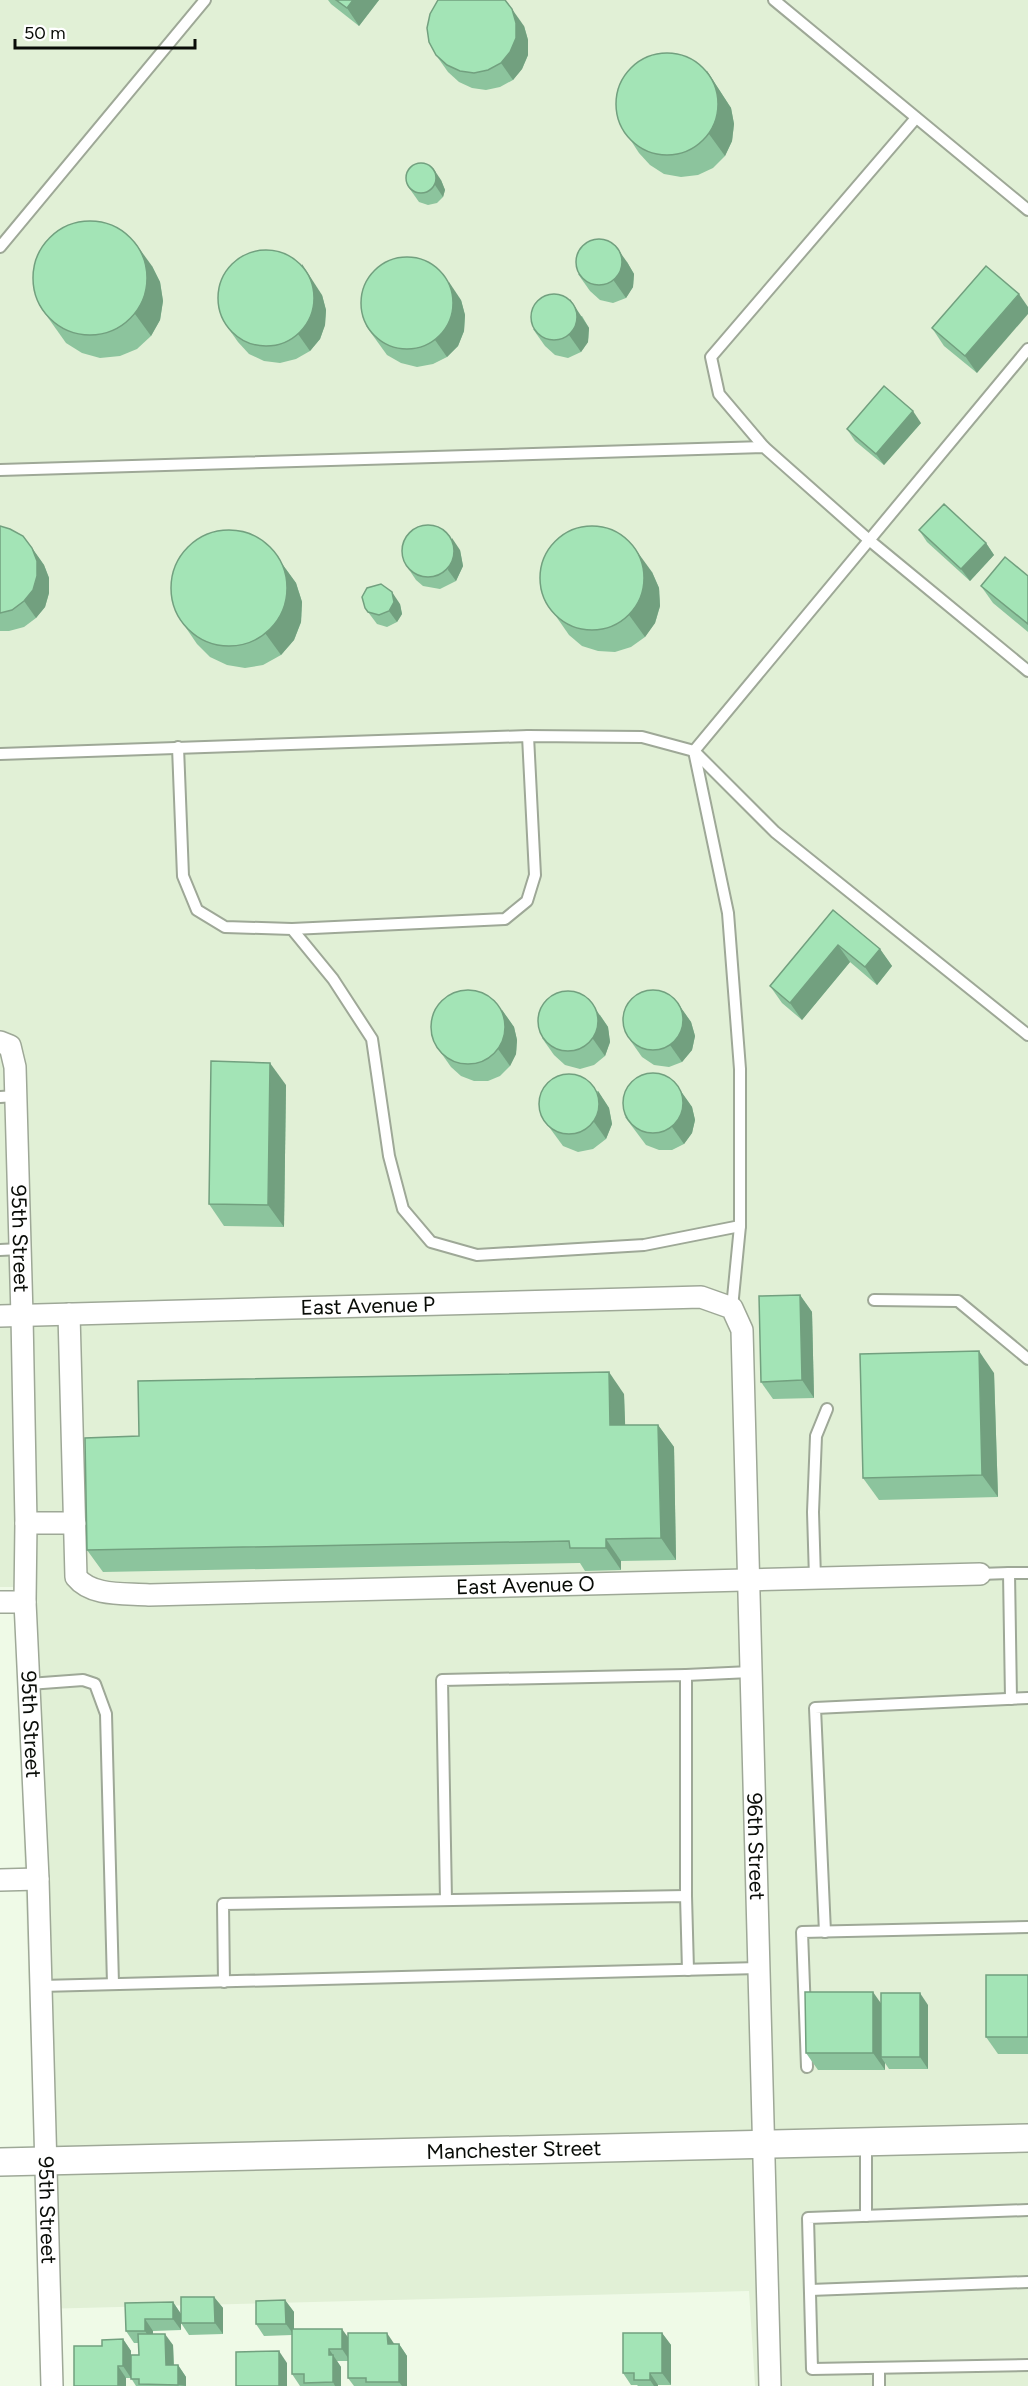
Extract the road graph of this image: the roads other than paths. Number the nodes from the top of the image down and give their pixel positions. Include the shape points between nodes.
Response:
1 (205, 0) edge
2 (774, 0) edge
3 (916, 118) junction
4 (1028, 210) edge
5 (0, 247) edge
6 (1028, 349) edge
7 (764, 447) junction
8 (0, 470) edge
9 (869, 540) junction
10 (1028, 671) edge
11 (528, 736) junction
12 (178, 747) junction
13 (694, 751) junction
14 (0, 754) edge
15 (292, 929) junction
16 (1028, 1035) edge
17 (0, 1042) edge
18 (8, 1096) edge
19 (740, 1226) junction
20 (10, 1250) edge
21 (874, 1300) dead end
22 (732, 1308) junction
23 (69, 1314) junction
24 (0, 1316) edge
25 (22, 1316) junction
26 (1028, 1359) edge
27 (827, 1409) dead end
28 (26, 1523) junction
29 (75, 1523) junction
30 (1009, 1573) junction
31 (1028, 1573) edge
32 (980, 1574) joint
33 (815, 1578) junction
34 (747, 1580) junction
35 (0, 1602) edge
36 (25, 1602) junction
37 (750, 1672) junction
38 (686, 1675) junction
39 (29, 1684) junction
40 (1028, 1698) edge
41 (1011, 1699) junction
42 (38, 1879) junction
43 (0, 1880) edge
44 (686, 1896) junction
45 (446, 1900) junction
46 (1028, 1928) edge
47 (825, 1932) junction
48 (759, 1968) junction
49 (688, 1970) junction
50 (224, 1982) junction
51 (113, 1984) junction
52 (41, 1986) junction
53 (807, 2067) edge
54 (1028, 2138) edge
55 (866, 2142) junction
56 (764, 2146) junction
57 (46, 2160) junction
58 (0, 2162) edge
59 (1028, 2210) edge
60 (866, 2216) junction
61 (1028, 2282) edge
62 (810, 2290) junction
63 (1028, 2365) edge
64 (879, 2368) junction
65 (52, 2386) edge
66 (770, 2386) edge
67 (879, 2386) edge

1 - 5 lane
2 - 3 lane
3 - 4 lane
3 - 7 lane via 711,357 719,394
6 - 9 lane
7 - 8 lane
7 - 9 lane
9 - 10 lane
9 - 13 lane
11 - 12 lane
11 - 13 lane via 642,737
11 - 15 lane via 535,875 527,901 505,919
12 - 14 lane
12 - 15 lane via 183,876 197,910 225,927
13 - 16 lane via 775,832
13 - 19 lane via 728,914 740,1069
15 - 19 lane via 333,979 372,1038 389,1156 404,1209 431,1242 477,1255 644,1245
17 - 18 street, 95th Street via 10,1046 14,1064
18 - 20 street, 95th Street
19 - 22 lane
20 - 25 street, 95th Street
21 - 26 lane via 958,1300
22 - 23 street, East Avenue P via 701,1297
22 - 34 street, 96th Street via 742,1330
23 - 25 street, East Avenue P
23 - 29 street
24 - 25 street, East Avenue P
25 - 28 street, 95th Street
27 - 33 lane via 816,1436
28 - 29 street
28 - 36 street, 95th Street
29 - 34 street, East Avenue O via 76,1577 81,1584 92,1590 149,1595
30 - 31 lane
30 - 32 lane
30 - 41 lane
32 - 33 street, East Avenue O
33 - 34 street, East Avenue O
34 - 37 street, 96th Street
35 - 36 street
36 - 39 street, 95th Street
37 - 38 lane
37 - 48 street, 96th Street
38 - 44 lane
38 - 45 lane via 442,1680
39 - 42 street, 95th Street
39 - 51 lane via 83,1680 94,1684 106,1713
40 - 41 lane
41 - 47 lane via 815,1707
42 - 43 street
42 - 52 street, 95th Street
44 - 45 lane
44 - 49 lane
45 - 50 lane via 223,1904
46 - 47 lane
47 - 53 lane via 802,1932
48 - 49 lane
48 - 56 street, 96th Street
49 - 50 lane
50 - 51 lane
51 - 52 lane
52 - 57 street, 95th Street
54 - 55 street, Manchester Street
55 - 56 street, Manchester Street
55 - 60 lane
56 - 57 street, Manchester Street
56 - 66 street, 96th Street
57 - 58 street, Manchester Street
57 - 65 street, 95th Street
59 - 60 lane
60 - 62 lane via 808,2218
61 - 62 lane
62 - 64 lane via 812,2369
63 - 64 lane
64 - 67 lane

